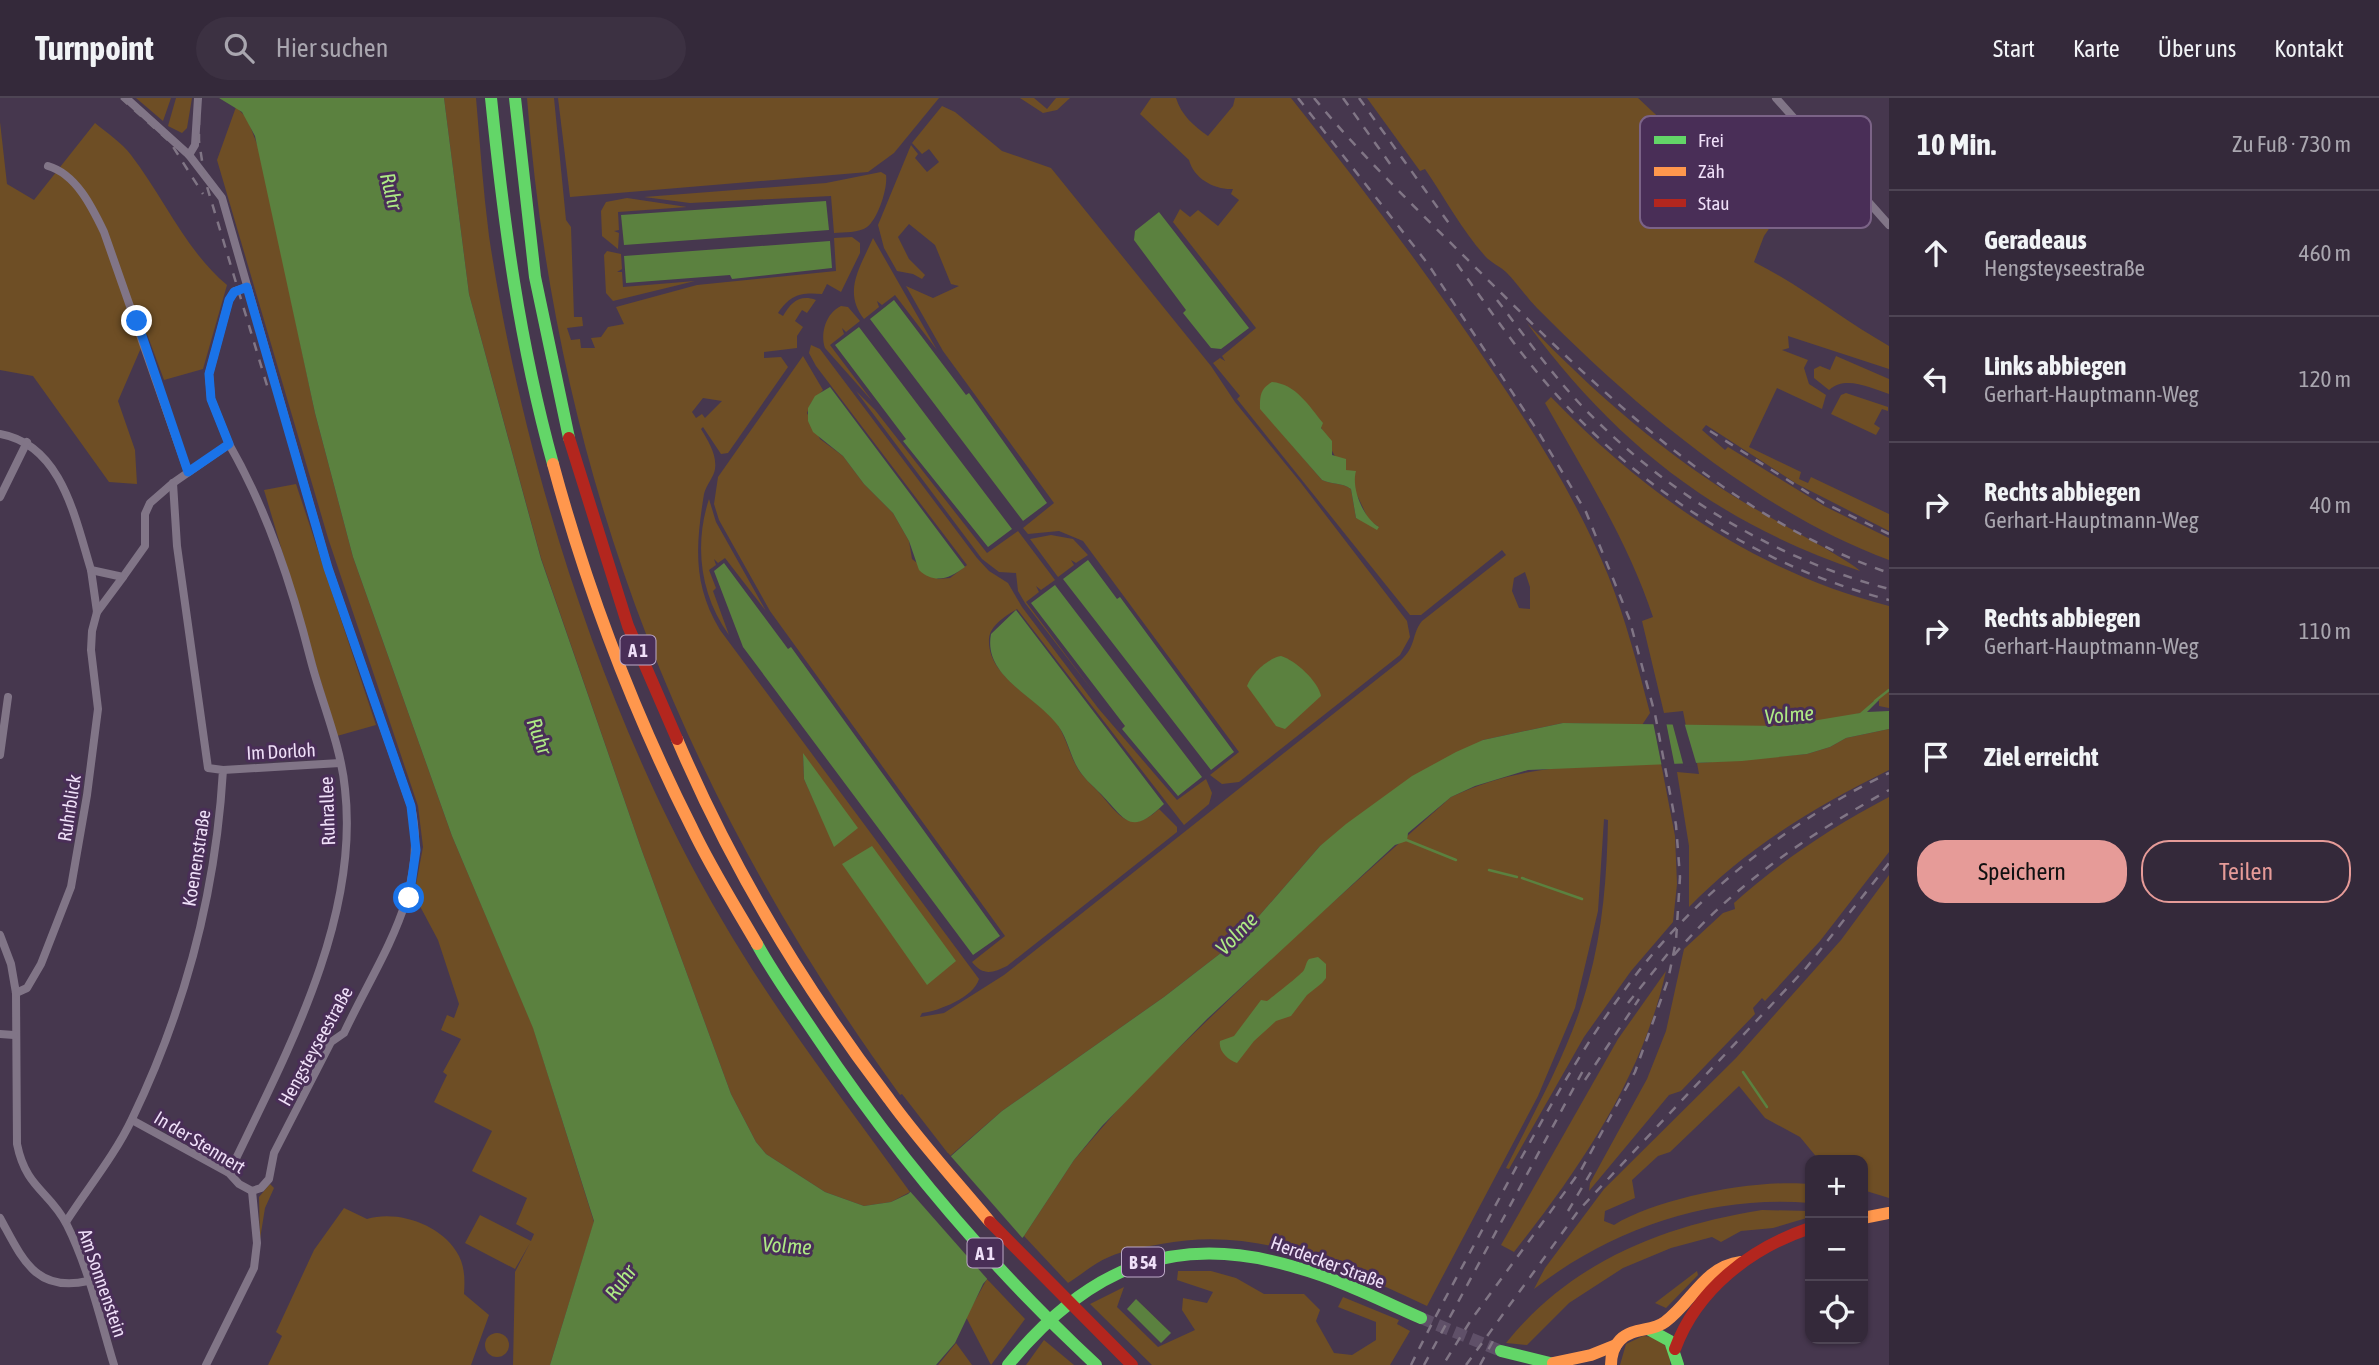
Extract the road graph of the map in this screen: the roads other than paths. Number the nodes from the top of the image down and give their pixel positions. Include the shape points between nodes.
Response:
1 (126, 98) edge
2 (198, 98) edge
3 (491, 98) edge
4 (514, 98) edge
5 (1776, 98) edge
6 (1792, 116) edge
7 (189, 155) junction
8 (48, 166) dead end
9 (1871, 206) edge
10 (1889, 226) edge
11 (247, 287) junction
12 (0, 434) edge
13 (27, 442) junction
14 (229, 444) junction
15 (188, 472) junction
16 (173, 483) junction
17 (0, 497) edge
18 (90, 570) junction
19 (123, 577) junction
20 (97, 612) junction
21 (8, 697) dead end
22 (0, 755) edge
23 (340, 763) junction
24 (223, 770) junction
25 (0, 935) edge
26 (16, 993) junction
27 (0, 1034) edge
28 (14, 1035) junction
29 (132, 1120) junction
30 (229, 1173) junction
31 (253, 1191) junction
32 (1889, 1213) edge
33 (1868, 1217) edge
34 (0, 1218) edge
35 (65, 1222) junction
36 (1805, 1230) edge
37 (1741, 1262) junction
38 (88, 1281) junction
39 (1421, 1318) tunnel mouth
40 (1647, 1329) junction
41 (1616, 1345) junction
42 (1675, 1349) junction
43 (1501, 1350) tunnel mouth
44 (1555, 1364) edge
45 (114, 1365) edge
46 (206, 1365) edge
47 (1008, 1365) edge
48 (1096, 1365) edge
49 (1132, 1365) edge
50 (1611, 1365) edge
51 (1678, 1365) edge

1 - 7 street, Hengsteyseestraße
2 - 7 street via 195,145
3 - 48 main road, A 1 via 502,220 528,367 576,548 611,649 684,815 741,922 829,1060 902,1156 1007,1278
4 - 49 main road, A 1 via 525,210 550,361 600,548 682,754 746,882 808,984 920,1142 1020,1258
5 - 6 street
7 - 11 street, Hengsteyseestraße via 222,198
8 - 15 street via 68,177 93,208 104,232
9 - 10 street
11 - 14 street, Ruhrallee via 234,292 229,300 209,374 211,399
11 - 31 street, Hengsteyseestraße via 328,568 411,806 416,850 412,888 344,1033 331,1042 274,1153 269,1179
12 - 13 street
13 - 17 street
13 - 18 street, Ruhrblick via 61,481
14 - 15 street, Ruhrblick
14 - 23 street, Ruhrallee via 264,510 301,621
15 - 16 street, Ruhrblick
16 - 19 street, Ruhrblick via 150,503 145,514 145,546
16 - 24 street via 177,546 208,768
18 - 19 street
18 - 20 street, Ruhrblick
19 - 20 street, Ruhrblick
20 - 26 street, Ruhrblick via 91,650 98,698 96,737 71,887 41,964 27,988
21 - 22 street
23 - 24 street, Im Dorloh
23 - 30 street, Ruhrallee via 346,826 338,903 295,1030
24 - 29 street, Koenenstraße via 213,877 201,926 181,996
25 - 26 street, Am Sonnenstein
26 - 28 street, Am Sonnenstein
27 - 28 street
28 - 35 street, Am Sonnenstein via 21,1164
29 - 30 street, In der Stennert
29 - 35 street, Koenenstraße
30 - 31 street, In der Stennert
31 - 46 street via 254,1268
32 - 33 main road
34 - 38 street via 30,1268 65,1286
35 - 38 street, Am Sonnenstein
36 - 37 main road via 1772,1242
37 - 40 main road via 1729,1262 1715,1271 1667,1321
37 - 42 main road via 1699,1303 1679,1332
38 - 45 street, Am Sonnenstein
39 - 47 main road, Herdecker Straße / B 54 via 1285,1264 1237,1254 1169,1255 1115,1273 1074,1296 1040,1325
40 - 41 main road via 1629,1332
40 - 42 main road via 1664,1336
41 - 44 main road
41 - 50 main road
42 - 51 main road
43 - 44 main road

